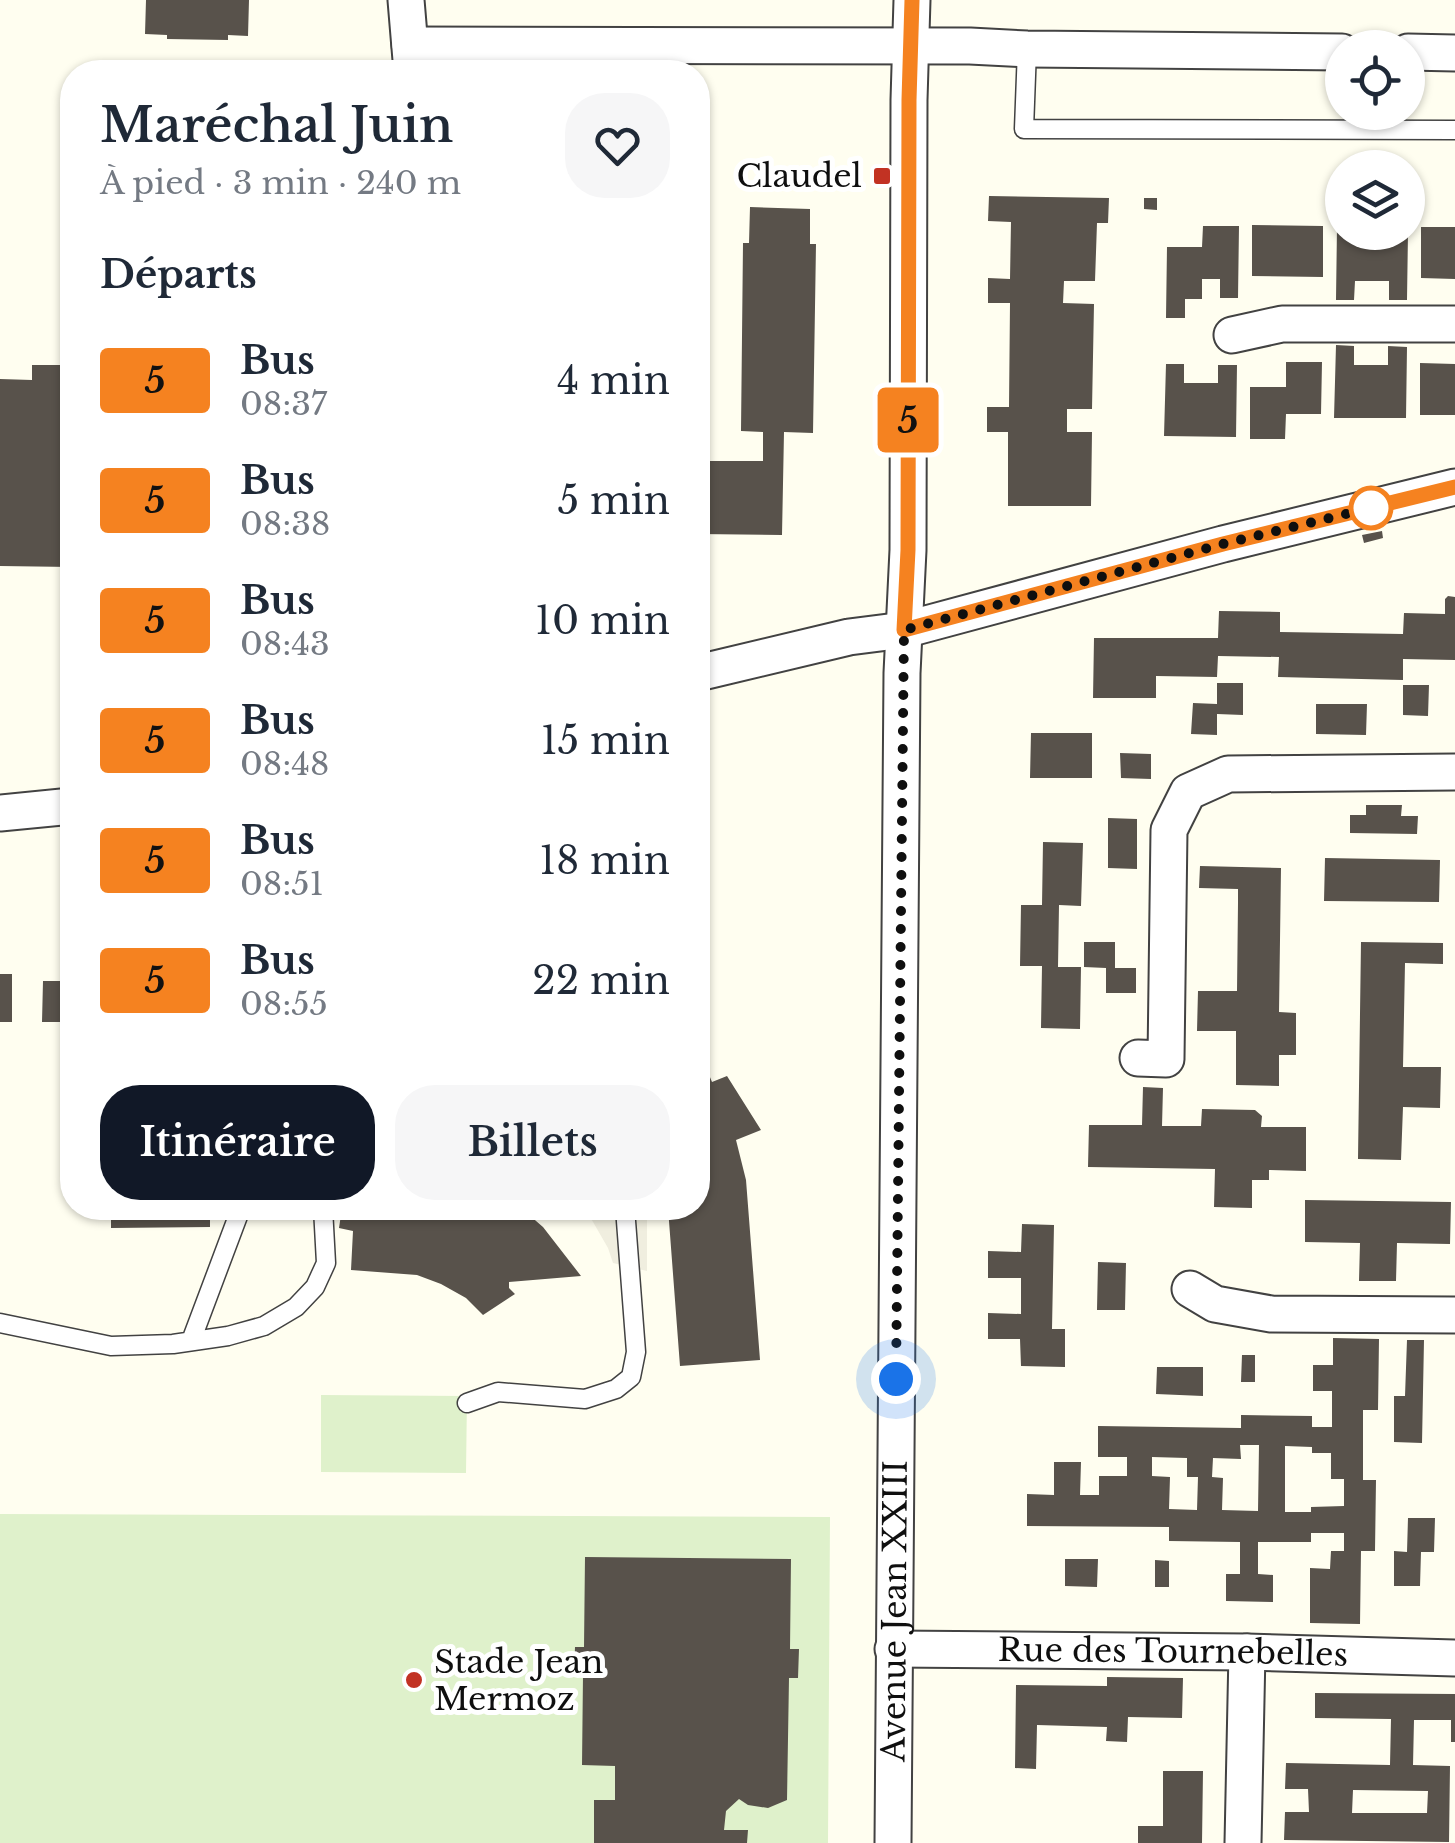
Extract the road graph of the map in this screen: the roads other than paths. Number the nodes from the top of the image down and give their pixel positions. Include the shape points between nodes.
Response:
1 (406, 0) edge
2 (912, 0) edge
3 (912, 47) junction
4 (1027, 49) junction
5 (1325, 52) edge
6 (1425, 52) edge
7 (1455, 53) edge
8 (411, 59) edge
9 (1455, 130) edge
10 (1455, 324) edge
11 (1232, 336) dead end
12 (1455, 487) edge
13 (904, 630) junction
14 (710, 670) edge
15 (1455, 772) edge
16 (60, 807) edge
17 (0, 813) edge
18 (1138, 1058) dead end
19 (237, 1220) edge
20 (323, 1220) edge
21 (626, 1220) edge
22 (1190, 1288) dead end
23 (1455, 1315) edge
24 (0, 1323) edge
25 (192, 1341) junction
26 (467, 1402) dead end
27 (893, 1649) junction
28 (1247, 1652) junction
29 (1455, 1658) edge
30 (892, 1843) edge
31 (1243, 1843) edge

1 - 8 street
2 - 3 street, Avenue Jean XXIII
3 - 4 street
3 - 8 street
3 - 13 street, Avenue Jean XXIII
4 - 5 street
4 - 9 lane via 1024,128
6 - 7 street
10 - 11 street via 1282,324
12 - 13 street
13 - 14 street
13 - 27 street, Avenue Jean XXIII
15 - 18 street via 1228,774 1188,792 1169,830 1166,1059
16 - 17 street
19 - 25 lane
20 - 25 lane via 326,1263 296,1307 264,1326
21 - 26 lane via 636,1352 631,1377 585,1399 498,1392
22 - 23 street via 1215,1304 1271,1314
24 - 25 lane via 111,1346
27 - 28 street, Rue des Tournebelles
27 - 30 street, Avenue Jean XXIII
28 - 29 street, Rue des Tournebelles
28 - 31 street

